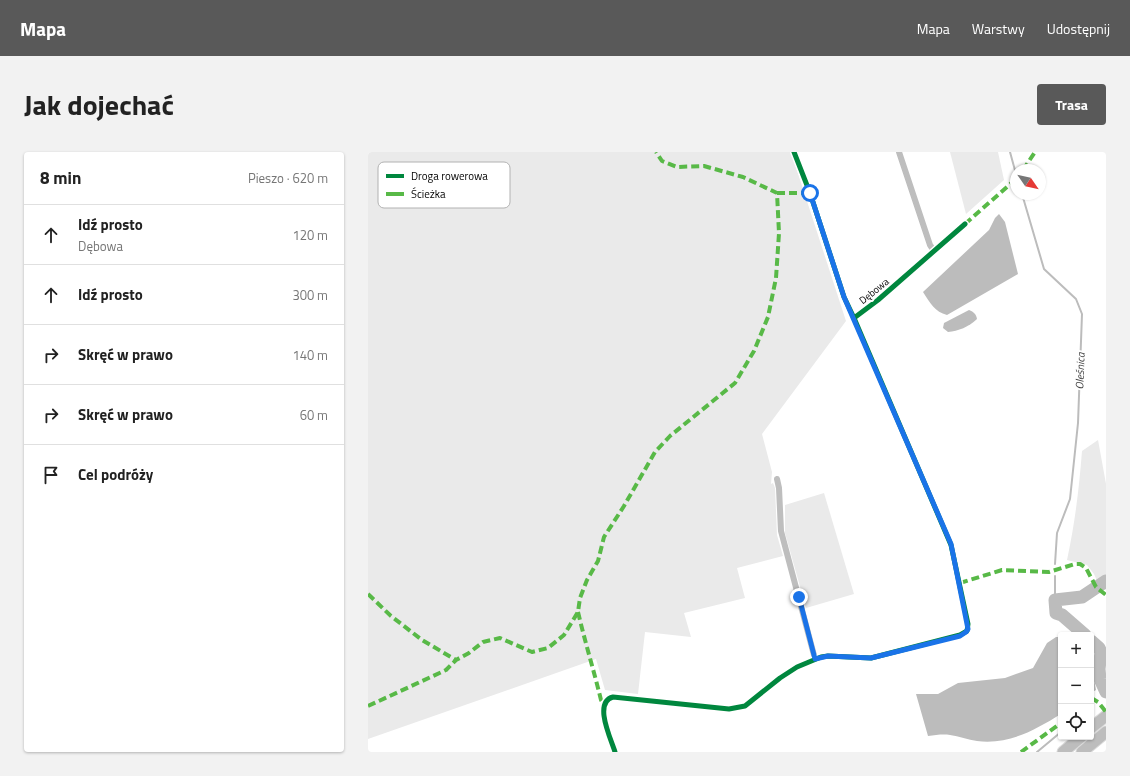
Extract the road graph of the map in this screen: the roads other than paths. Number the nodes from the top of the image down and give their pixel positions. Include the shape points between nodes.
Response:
1 (794, 152) edge
2 (899, 152) edge
3 (965, 224) dead end
4 (934, 251) junction
5 (854, 318) junction
6 (777, 479) dead end
7 (815, 659) junction
8 (1106, 732) edge
9 (1077, 740) edge
10 (615, 752) edge
11 (1063, 752) edge
12 (1082, 752) edge

1 - 5 street, Dębowa via 844,297
2 - 4 street
3 - 4 street, Dębowa
4 - 5 street, Dębowa
5 - 7 street via 951,544 968,629 960,636 871,658 828,656
6 - 7 street via 781,530
7 - 10 street via 792,670 743,707 729,709 610,698 604,705 603,712
8 - 12 highway
9 - 11 highway

